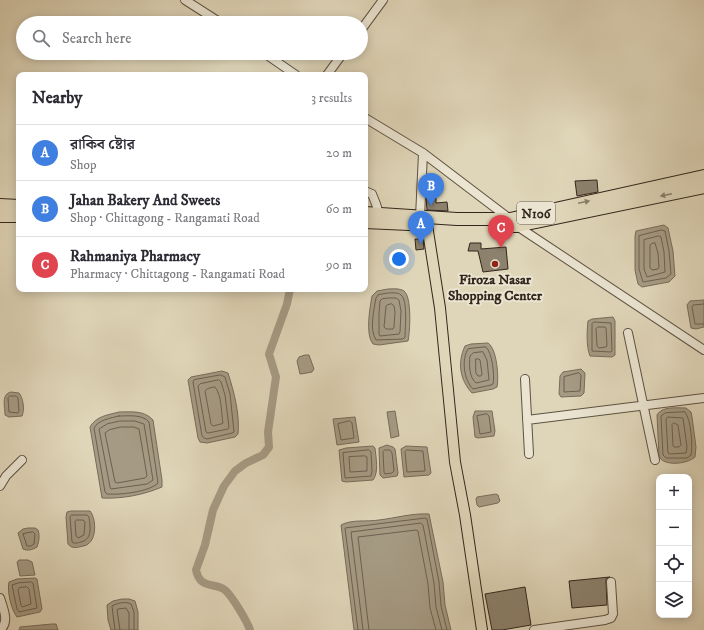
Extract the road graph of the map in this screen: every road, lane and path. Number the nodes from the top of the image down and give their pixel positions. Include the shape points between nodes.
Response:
1 (185, 0) edge
2 (384, 0) edge
3 (209, 16) edge
4 (368, 21) edge
5 (274, 60) edge
6 (338, 60) edge
7 (292, 72) edge
8 (329, 72) edge
9 (368, 120) edge
10 (423, 153) junction
11 (704, 176) edge
12 (704, 187) edge
13 (368, 192) edge
14 (0, 205) edge
15 (16, 206) edge
16 (368, 213) edge
17 (378, 214) junction
18 (0, 216) edge
19 (16, 216) edge
20 (424, 221) junction
21 (368, 222) edge
22 (514, 222) junction
23 (628, 333) dead end
24 (704, 350) edge
25 (525, 379) dead end
26 (704, 398) edge
27 (644, 405) junction
28 (527, 420) junction
29 (529, 454) dead end
30 (22, 460) dead end
31 (655, 460) dead end
32 (0, 486) edge
33 (611, 582) dead end
34 (0, 598) edge
35 (0, 630) edge
36 (482, 630) edge
37 (534, 630) edge

1 - 3 street
2 - 4 street
5 - 7 street
6 - 8 street
9 - 10 street
10 - 20 street
10 - 22 street
22 -> 11 highway, N106
12 -> 22 highway, N106
13 - 17 street via 372,194
14 - 15 highway
16 - 17 highway, N106
17 - 20 highway, N106
18 - 19 highway
20 - 21 highway, N106
20 - 22 highway, N106 via 457,219
20 - 36 main road via 440,308 455,462
22 - 24 street
23 - 27 street
25 - 28 street
26 - 27 street
27 - 28 street
27 - 31 street
28 - 29 street
30 - 32 street
33 - 37 street via 611,618
34 - 35 street via 6,618

